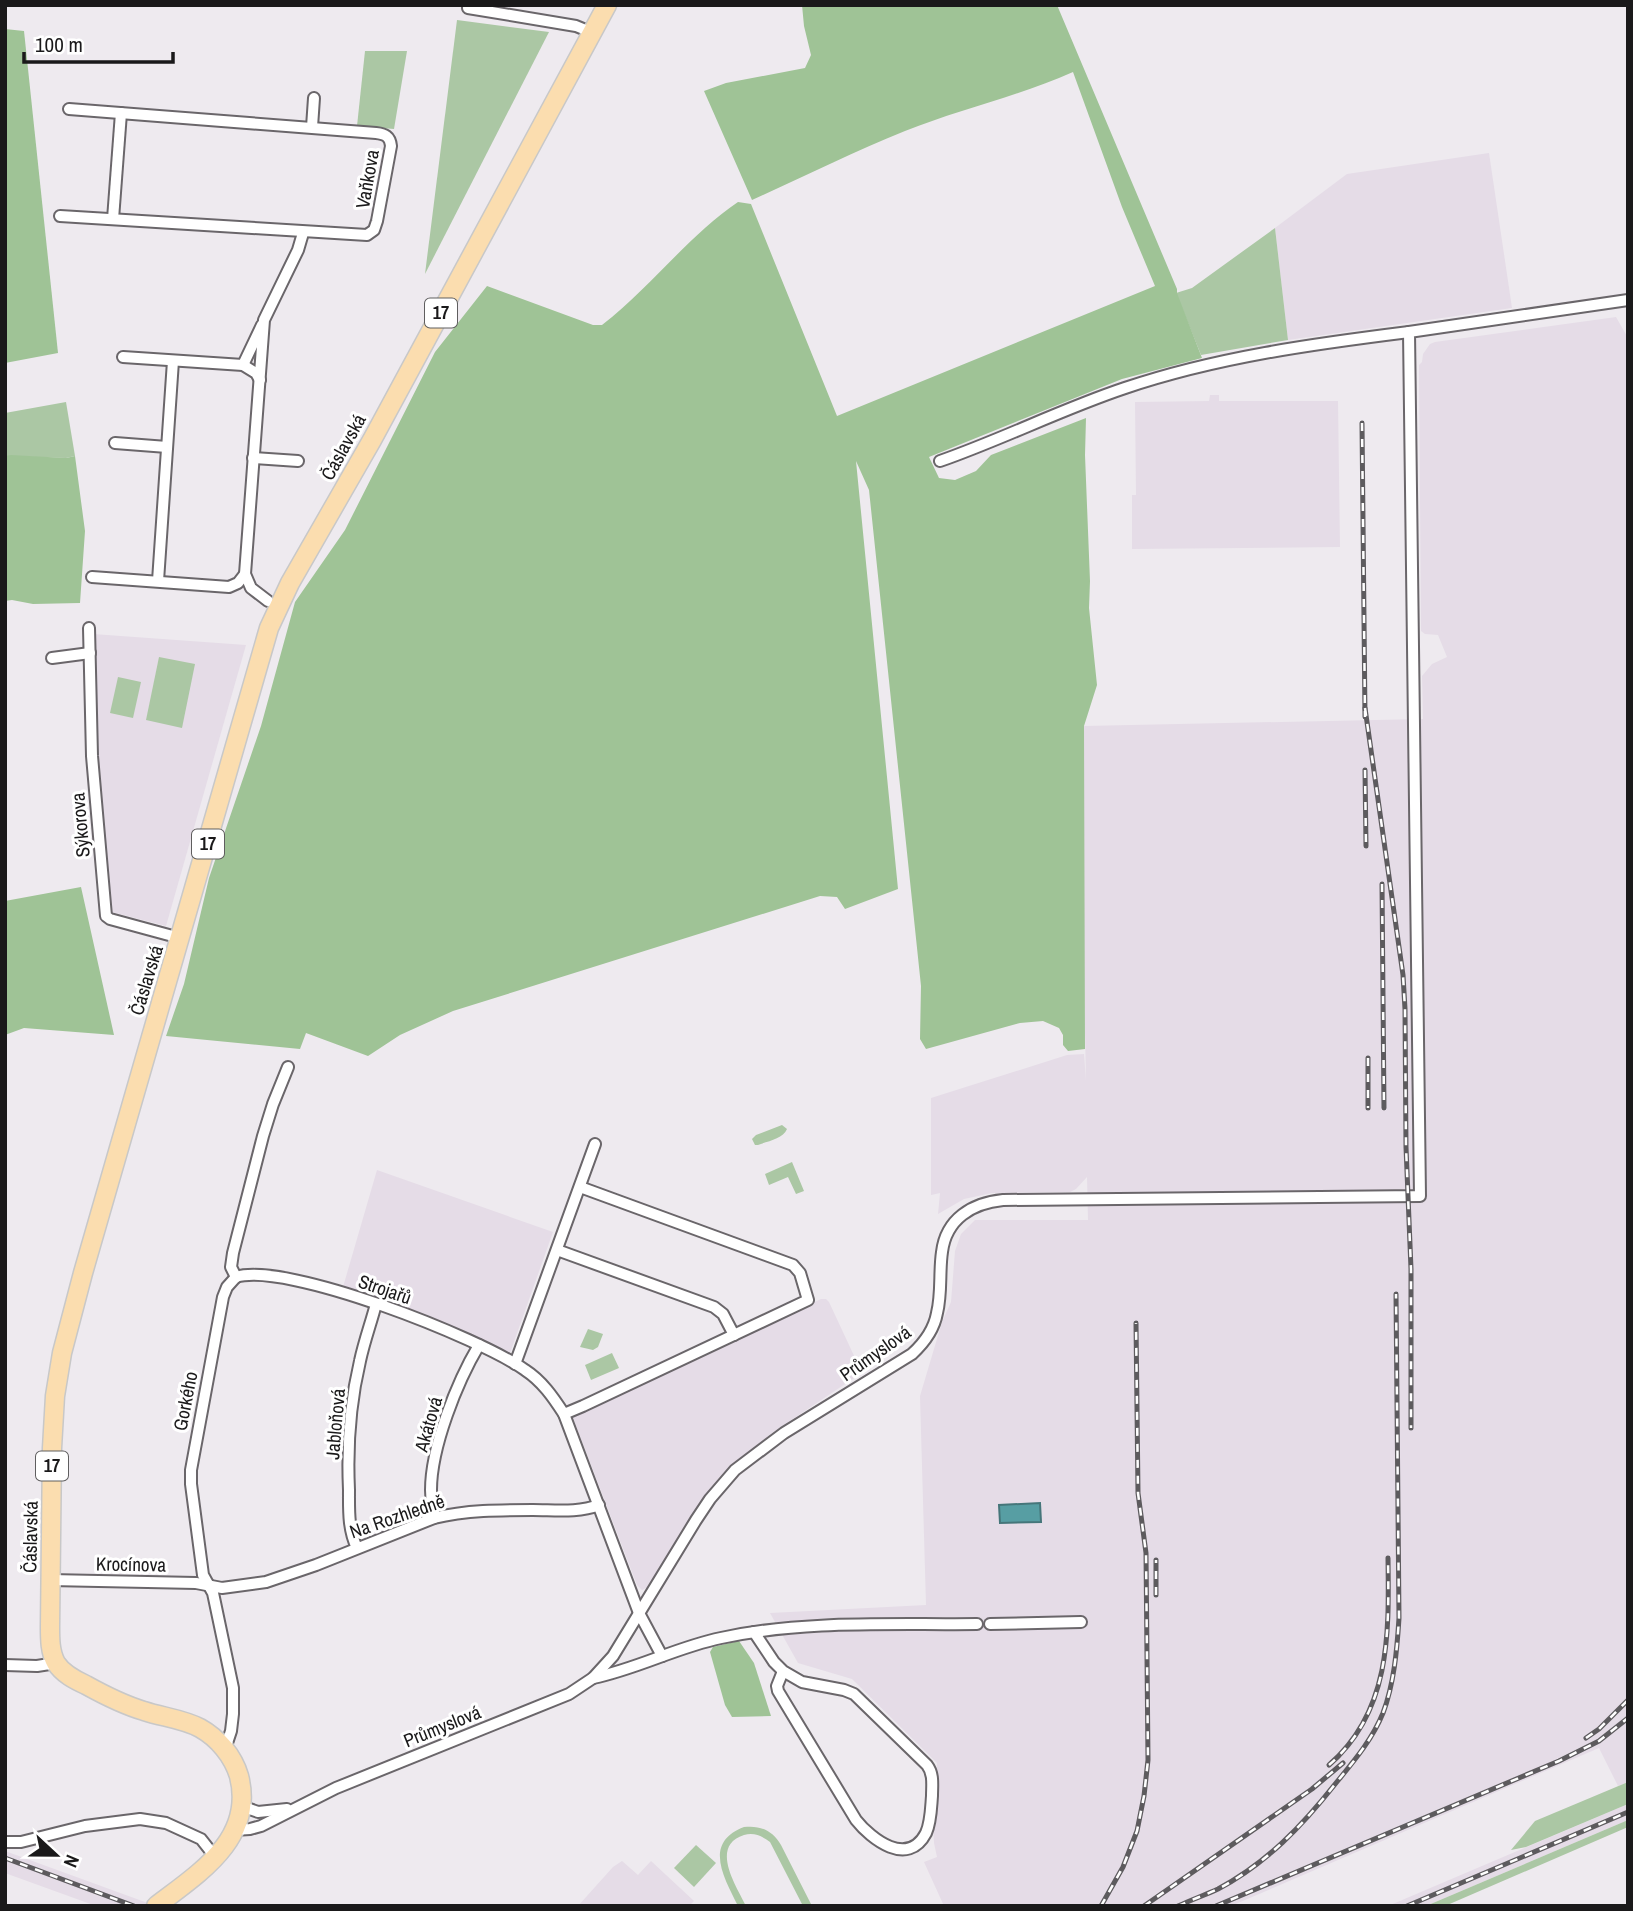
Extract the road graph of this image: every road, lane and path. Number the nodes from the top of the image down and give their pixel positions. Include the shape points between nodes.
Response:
1 (607, 5) edge
2 (468, 8) dead end
3 (593, 33) junction
4 (314, 98) dead end
5 (69, 109) dead end
6 (121, 113) junction
7 (312, 127) junction
8 (60, 216) dead end
9 (113, 219) junction
10 (303, 233) junction
11 (1628, 300) edge
12 (264, 320) junction
13 (1409, 332) junction
14 (123, 357) dead end
15 (173, 361) junction
16 (243, 365) junction
17 (260, 381) junction
18 (115, 443) dead end
19 (167, 447) junction
20 (254, 458) junction
21 (298, 461) dead end
22 (940, 461) dead end
23 (245, 574) junction
24 (92, 577) dead end
25 (158, 581) junction
26 (229, 587) junction
27 (274, 603) junction
28 (89, 628) dead end
29 (90, 653) junction
30 (52, 658) dead end
31 (180, 938) junction
32 (288, 1066) dead end
33 (595, 1144) dead end
34 (580, 1187) junction
35 (556, 1250) junction
36 (236, 1278) junction
37 (376, 1304) junction
38 (734, 1335) junction
39 (479, 1345) junction
40 (515, 1364) junction
41 (564, 1414) junction
42 (599, 1505) junction
43 (434, 1518) junction
44 (357, 1548) junction
45 (50, 1580) junction
46 (211, 1587) junction
47 (639, 1613) junction
48 (1081, 1622) dead end
49 (977, 1624) dead end
50 (990, 1624) dead end
51 (754, 1632) junction
52 (662, 1656) junction
53 (56, 1663) junction
54 (5, 1665) edge
55 (783, 1671) junction
56 (593, 1678) junction
57 (225, 1749) junction
58 (303, 1804) junction
59 (241, 1807) junction
60 (234, 1829) junction
61 (5, 1842) edge
62 (215, 1858) junction
63 (156, 1906) edge

1 - 3 main road, Čáslavská / 17
2 - 3 street via 576,26
3 - 27 main road, Čáslavská / 17 via 378,428
4 - 7 street
5 - 6 street, Vaňkova
6 - 7 street, Vaňkova
6 - 9 street
7 - 10 street, Vaňkova via 381,134 389,138 391,146 371,234
8 - 9 street, Vaňkova
9 - 10 street, Vaňkova
10 - 12 street
11 - 13 street
12 - 16 street
12 - 17 street
13 - 22 street via 1208,364 1090,400
13 - 47 street, Průmyslová via 1420,1196 1003,1200 972,1207 946,1237 937,1314 920,1346 734,1470 696,1520
14 - 15 street
15 - 16 street
15 - 19 street
16 - 17 street via 257,373
17 - 20 street
18 - 19 street
19 - 25 street
20 - 21 street
20 - 23 street
23 - 26 street
23 - 27 street via 250,588
24 - 25 street
25 - 26 street
26 - 27 street
27 - 31 main road, Čáslavská / 17
28 - 29 street, Sýkorova
29 - 30 street
29 - 31 street, Sýkorova via 92,756 106,916
31 - 45 main road, Čáslavská / 17 via 60,1362 53,1414
32 - 36 street, Gorkého via 263,1136 233,1253
33 - 34 street
34 - 35 street
34 - 38 street via 793,1265 808,1300
35 - 38 street via 714,1307
35 - 40 street
36 - 37 street, Strojařů via 254,1275 292,1280
36 - 46 street, Gorkého via 223,1297 191,1470 203,1575
37 - 39 street, Strojařů
37 - 44 street, Jabloňová via 360,1361 350,1431 350,1527
38 - 41 street
39 - 40 street, Strojařů
39 - 43 street, Akátová via 457,1387 438,1446 431,1489
40 - 41 street, Strojařů via 537,1379
41 - 42 street, Strojařů
42 - 43 street, Na Rozhledně via 584,1510 496,1511
42 - 47 street, Strojařů
43 - 44 street, Na Rozhledně
44 - 46 street, Na Rozhledně via 266,1581
45 - 46 street, Krocínova
45 - 53 main road, Čáslavská / 17 via 50,1637
46 - 57 street, Gorkého via 233,1688 231,1731
47 - 52 street, Strojařů
47 - 56 street, Průmyslová via 613,1656
48 - 50 street
49 - 51 street, Průmyslová
51 - 52 street, Průmyslová
51 - 55 street
52 - 56 street, Průmyslová
53 - 54 street
53 - 57 main road via 104,1695 187,1723
55 - 55 street via 778,1691 863,1830 890,1848 917,1844 931,1813 930,1768 854,1695 802,1682
56 - 58 street, Průmyslová via 569,1694
57 - 59 main road via 239,1777
58 - 59 street, Průmyslová via 263,1812
58 - 60 street, Průmyslová via 256,1828
59 - 60 main road
60 - 62 main road
61 - 62 street via 130,1819 157,1820 182,1831
62 - 63 main road

